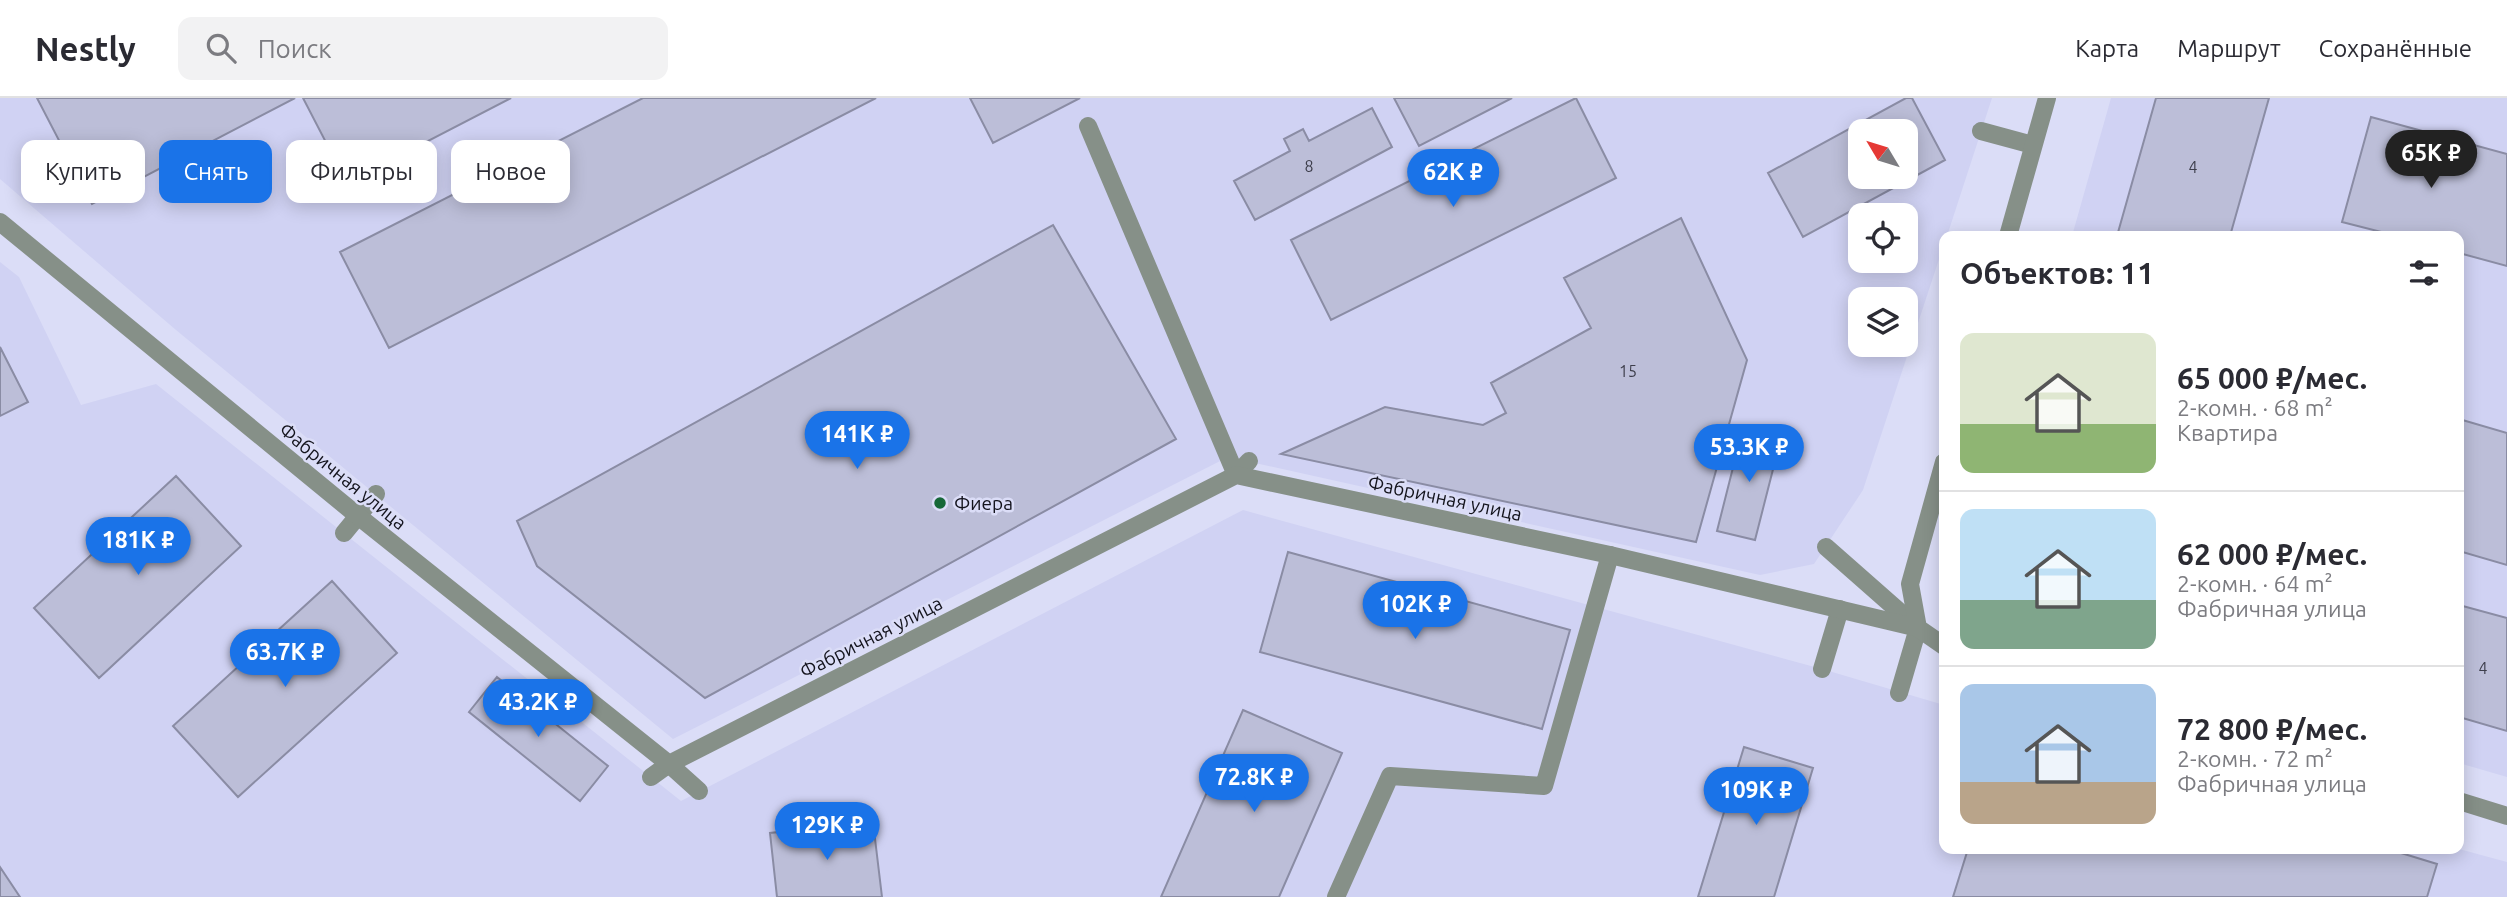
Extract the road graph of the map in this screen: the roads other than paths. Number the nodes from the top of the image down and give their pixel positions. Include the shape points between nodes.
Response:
1 (2047, 98) edge
2 (1088, 126) dead end
3 (1981, 131) dead end
4 (2034, 145) junction
5 (0, 222) edge
6 (2009, 231) edge
7 (1249, 461) dead end
8 (1236, 475) junction
9 (1939, 480) edge
10 (376, 494) dead end
11 (358, 516) junction
12 (344, 533) dead end
13 (1826, 547) dead end
14 (1610, 555) junction
15 (1840, 609) junction
16 (1918, 628) junction
17 (1939, 643) edge
18 (1822, 669) dead end
19 (1899, 693) dead end
20 (669, 764) junction
21 (651, 777) dead end
22 (699, 791) dead end
23 (2464, 803) edge
24 (2507, 816) edge
25 (1336, 897) edge

1 - 4 street
2 - 8 street
3 - 4 street
4 - 6 street
5 - 11 street, Фабричная улица
7 - 8 street
8 - 14 street, Фабричная улица
8 - 20 street, Фабричная улица
9 - 16 street via 1910,584
10 - 11 street
11 - 12 street
11 - 20 street, Фабричная улица
13 - 16 street
14 - 15 street, Фабричная улица
14 - 25 street via 1544,786 1391,776
15 - 16 street, Фабричная улица
15 - 18 street
16 - 17 street
16 - 19 street
20 - 21 street
20 - 22 street
23 - 24 street

